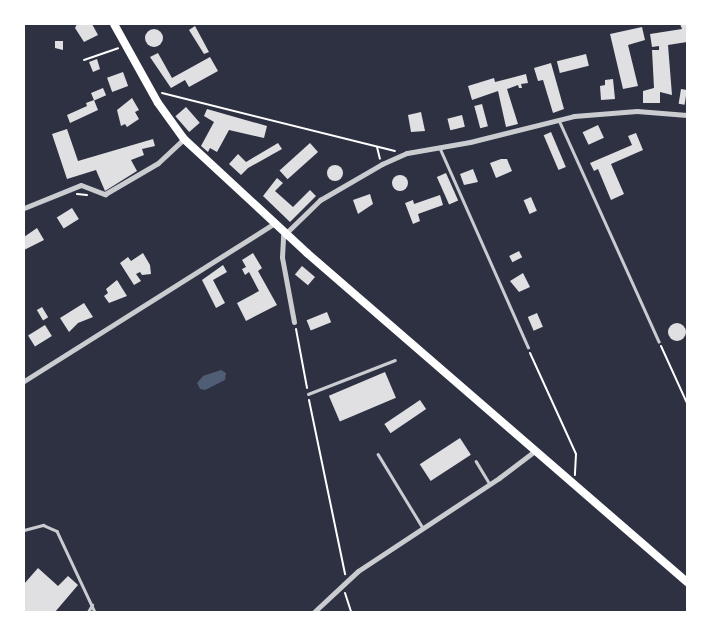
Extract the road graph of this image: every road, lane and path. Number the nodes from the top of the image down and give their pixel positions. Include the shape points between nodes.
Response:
1 (114, 24) edge
2 (116, 39) dead end
3 (122, 46) junction
4 (123, 53) dead end
5 (84, 60) dead end
6 (162, 100) dead end
7 (687, 115) edge
8 (558, 119) junction
9 (184, 140) junction
10 (376, 146) junction
11 (440, 148) junction
12 (401, 155) junction
13 (382, 164) junction
14 (24, 208) edge
15 (275, 223) junction
16 (286, 233) junction
17 (294, 322) joint
18 (659, 341) joint
19 (528, 346) joint
20 (395, 360) dead end
21 (24, 381) edge
22 (308, 394) junction
23 (687, 403) edge
24 (536, 450) junction
25 (378, 454) dead end
26 (476, 461) dead end
27 (571, 481) junction
28 (490, 484) junction
29 (423, 528) junction
30 (24, 530) edge
31 (344, 581) junction
32 (687, 582) edge
33 (92, 606) junction
34 (88, 612) edge
35 (95, 612) edge
36 (314, 612) edge
37 (351, 612) edge

1 - 3 main road
2 - 3 path
3 - 4 path
3 - 5 path
3 - 9 main road
6 - 10 path via 159,94
7 - 8 street via 618,112
8 - 11 street
8 - 18 lane
9 - 14 street via 158,163 104,194 81,186
9 - 15 main road
10 - 12 path
10 - 13 path
11 - 12 street
11 - 19 lane
12 - 13 street
13 - 16 street via 320,200
15 - 16 main road
15 - 21 street
16 - 17 street via 281,240 282,257
16 - 24 main road
17 - 22 path
18 - 23 path
19 - 27 path via 576,454 578,468
20 - 22 lane
22 - 31 path
24 - 27 main road
24 - 28 street
25 - 29 lane
26 - 28 lane
27 - 32 main road
28 - 29 street
29 - 31 street
30 - 33 lane via 43,525 57,530
31 - 36 street
31 - 37 path
33 - 34 lane
33 - 35 lane

